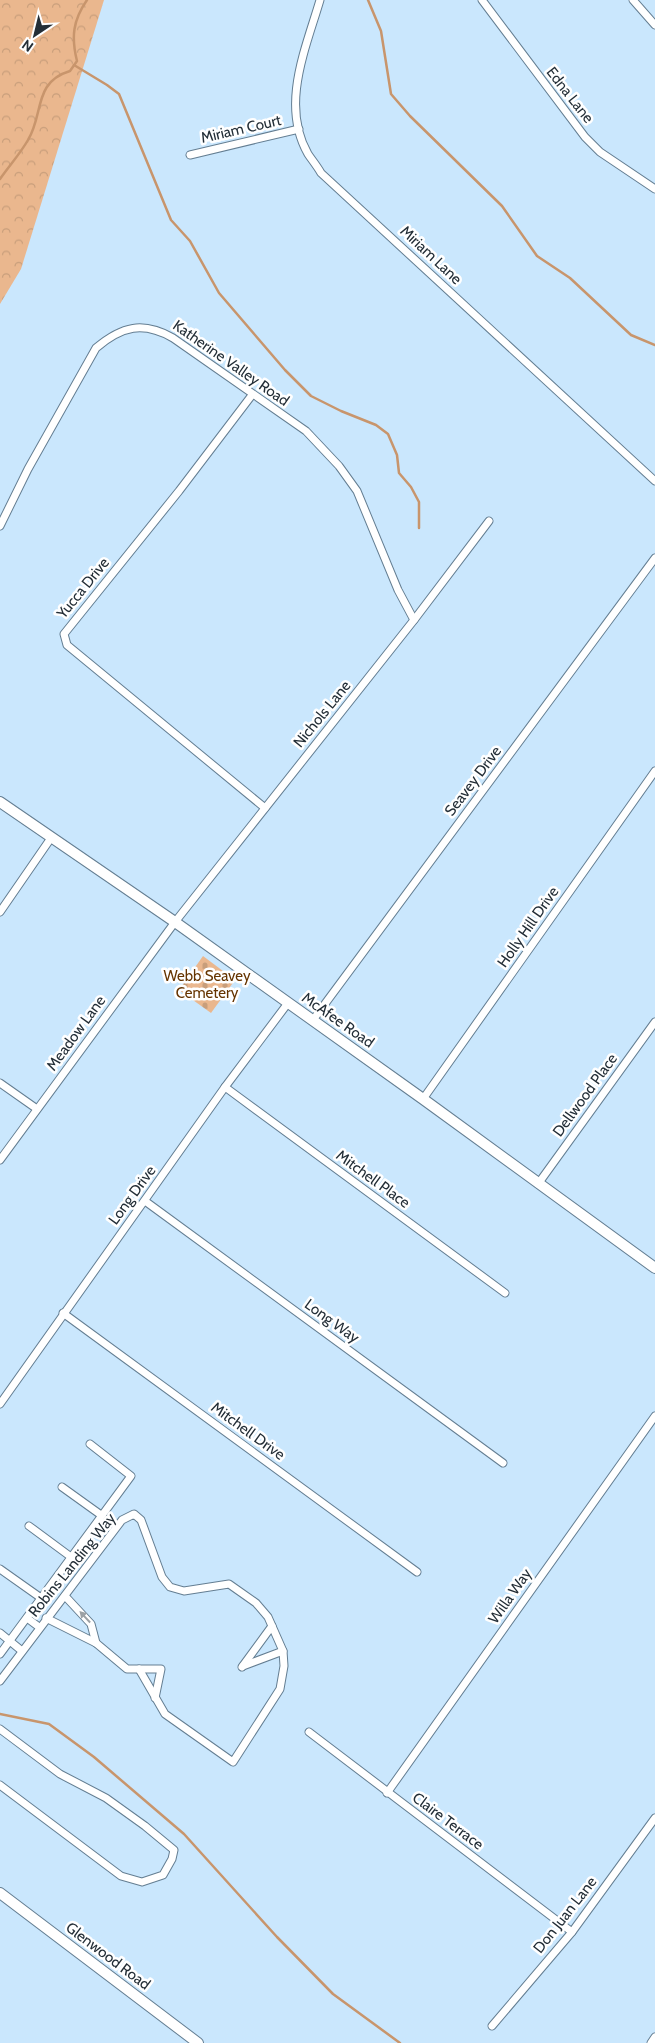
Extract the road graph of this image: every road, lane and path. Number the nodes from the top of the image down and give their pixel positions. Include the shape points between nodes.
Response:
1 (320, 0) edge
2 (482, 0) edge
3 (633, 0) edge
4 (655, 25) edge
5 (299, 129) junction
6 (190, 155) dead end
7 (655, 189) edge
8 (252, 395) junction
9 (655, 481) edge
10 (489, 521) dead end
11 (0, 526) edge
12 (655, 558) edge
13 (414, 620) junction
14 (655, 772) edge
15 (0, 802) edge
16 (265, 808) junction
17 (51, 838) junction
18 (0, 912) edge
19 (175, 922) junction
20 (288, 1003) junction
21 (313, 1020) junction
22 (655, 1022) edge
23 (0, 1083) edge
24 (225, 1088) junction
25 (423, 1099) junction
26 (38, 1109) junction
27 (0, 1160) edge
28 (538, 1184) junction
29 (144, 1201) junction
30 (655, 1268) edge
31 (505, 1293) dead end
32 (63, 1313) junction
33 (0, 1404) edge
34 (655, 1416) edge
35 (90, 1444) dead end
36 (503, 1463) dead end
37 (62, 1487) dead end
38 (101, 1515) junction
39 (29, 1526) dead end
40 (71, 1557) junction
41 (0, 1569) edge
42 (417, 1572) dead end
43 (65, 1596) junction
44 (41, 1598) junction
45 (26, 1618) junction
46 (46, 1618) junction
47 (272, 1626) junction
48 (39, 1627) junction
49 (0, 1633) edge
50 (10, 1640) junction
51 (96, 1643) junction
52 (22, 1651) junction
53 (283, 1652) junction
54 (0, 1654) edge
55 (139, 1669) junction
56 (0, 1680) edge
57 (155, 1699) junction
58 (0, 1729) edge
59 (309, 1732) dead end
60 (0, 1785) edge
61 (387, 1792) junction
62 (655, 1818) edge
63 (0, 1893) edge
64 (572, 1932) junction
65 (492, 2026) dead end
66 (655, 2037) edge
67 (198, 2043) edge
68 (650, 2043) edge

1 - 5 street, Miriam Lane via 296,88
2 - 7 street, Edna Lane via 585,137 600,152
3 - 4 street
5 - 6 street, Miriam Court
5 - 9 street, Miriam Lane via 307,152 321,173
8 - 11 street, Katherine Valley Road via 159,330 129,327 109,337 96,348
8 - 13 street, Katherine Valley Road via 306,431 357,491 398,590
8 - 16 street, Yucca Drive via 64,634 67,645
10 - 13 street, Nichols Lane
12 - 21 street, Seavey Drive
13 - 16 street, Nichols Lane
14 - 25 street, Holly Hill Drive
15 - 17 street, McAfee Road
16 - 19 street, Nichols Lane
17 - 18 street
17 - 19 street, McAfee Road
19 - 20 street, McAfee Road
19 - 26 street, Meadow Lane
20 - 21 street, McAfee Road
20 - 24 street, Long Drive
21 - 25 street, McAfee Road
22 - 28 street, Dellwood Place
23 - 26 street
24 - 29 street, Long Drive
24 - 31 street, Mitchell Place
25 - 28 street, McAfee Road
26 - 27 street, Meadow Lane
28 - 30 street, McAfee Road
29 - 32 street, Long Drive
29 - 36 street, Long Way
32 - 33 street, Long Drive
32 - 42 street, Mitchell Drive
34 - 61 street, Willa Way
35 - 38 street, Robins Landing Way via 130,1476
37 - 38 street
38 - 40 street, Robins Landing Way
39 - 40 street
40 - 44 street, Robins Landing Way
41 - 44 street
43 - 46 street, Robins Landing Way
43 - 47 street, Robins Landing Way via 122,1520 134,1514 141,1520 162,1577 170,1587 184,1591 229,1584 256,1603
51 -> 43 street via 91,1624
44 - 45 street, Robins Landing Way
45 - 48 street
45 - 50 street, Robins Landing Way
46 - 48 street, Robins Landing Way
46 - 51 street
47 - 53 street, Robins Landing Way
47 - 53 street via 242,1667
48 - 52 street, Robins Landing Way
49 - 50 street
50 - 52 street
50 - 54 street, Robins Landing Way
51 - 55 street via 127,1668
52 - 56 street, Robins Landing Way
53 - 57 street, Robins Landing Way via 280,1689 233,1762 165,1714
55 - 57 street
55 - 57 street via 161,1669
58 - 60 street via 60,1774 106,1798 146,1826 174,1850 172,1859 163,1875 142,1882 121,1876
59 - 61 street, Claire Terrace
61 - 64 street, Claire Terrace
62 - 64 street, Don Juan Lane
63 - 67 street, Glenwood Road
64 - 65 street, Don Juan Lane
66 - 68 street

